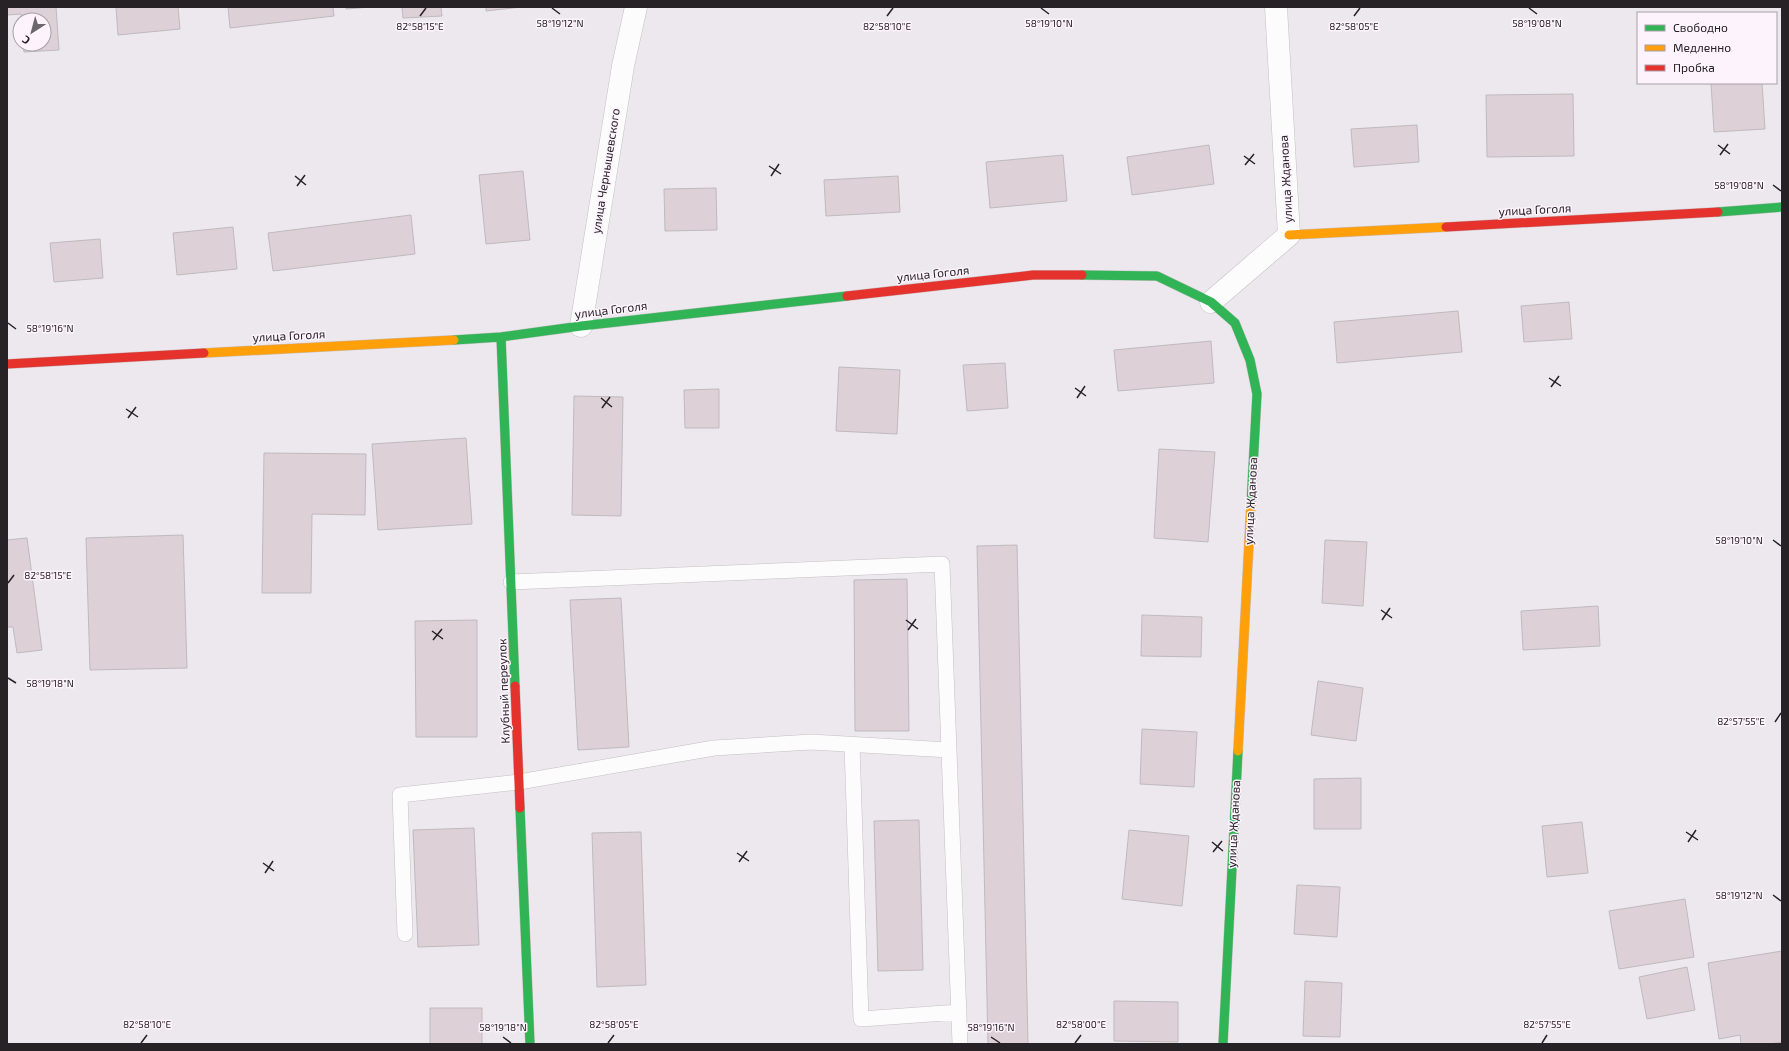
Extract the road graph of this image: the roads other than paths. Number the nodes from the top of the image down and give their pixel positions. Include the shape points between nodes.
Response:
1 (1276, 7) edge
2 (635, 12) edge
3 (1782, 207) edge
4 (1289, 235) junction
5 (1211, 302) junction
6 (581, 326) junction
7 (501, 337) junction
8 (7, 364) edge
9 (512, 582) junction
10 (852, 745) junction
11 (949, 750) junction
12 (519, 782) junction
13 (405, 934) dead end
14 (959, 1012) junction
15 (530, 1044) edge
16 (960, 1044) edge
17 (1223, 1044) edge

1 - 4 street, улица Жданова
2 - 6 street, улица Чернышевского via 623,66
3 - 4 main road, улица Гоголя
4 - 5 street, улица Жданова
5 - 6 main road, улица Гоголя via 1157,276 1033,275
5 - 17 main road, улица Жданова via 1235,323 1250,360 1257,394
6 - 7 main road, улица Гоголя
7 - 8 main road, улица Гоголя
7 - 9 main road, Клубный переулок
9 - 11 lane via 942,564
9 - 12 main road, Клубный переулок
10 - 11 lane
10 - 12 lane via 811,742 714,748
10 - 14 lane via 861,1019
11 - 14 lane
12 - 13 lane via 400,795
12 - 15 main road, Клубный переулок
14 - 16 lane

